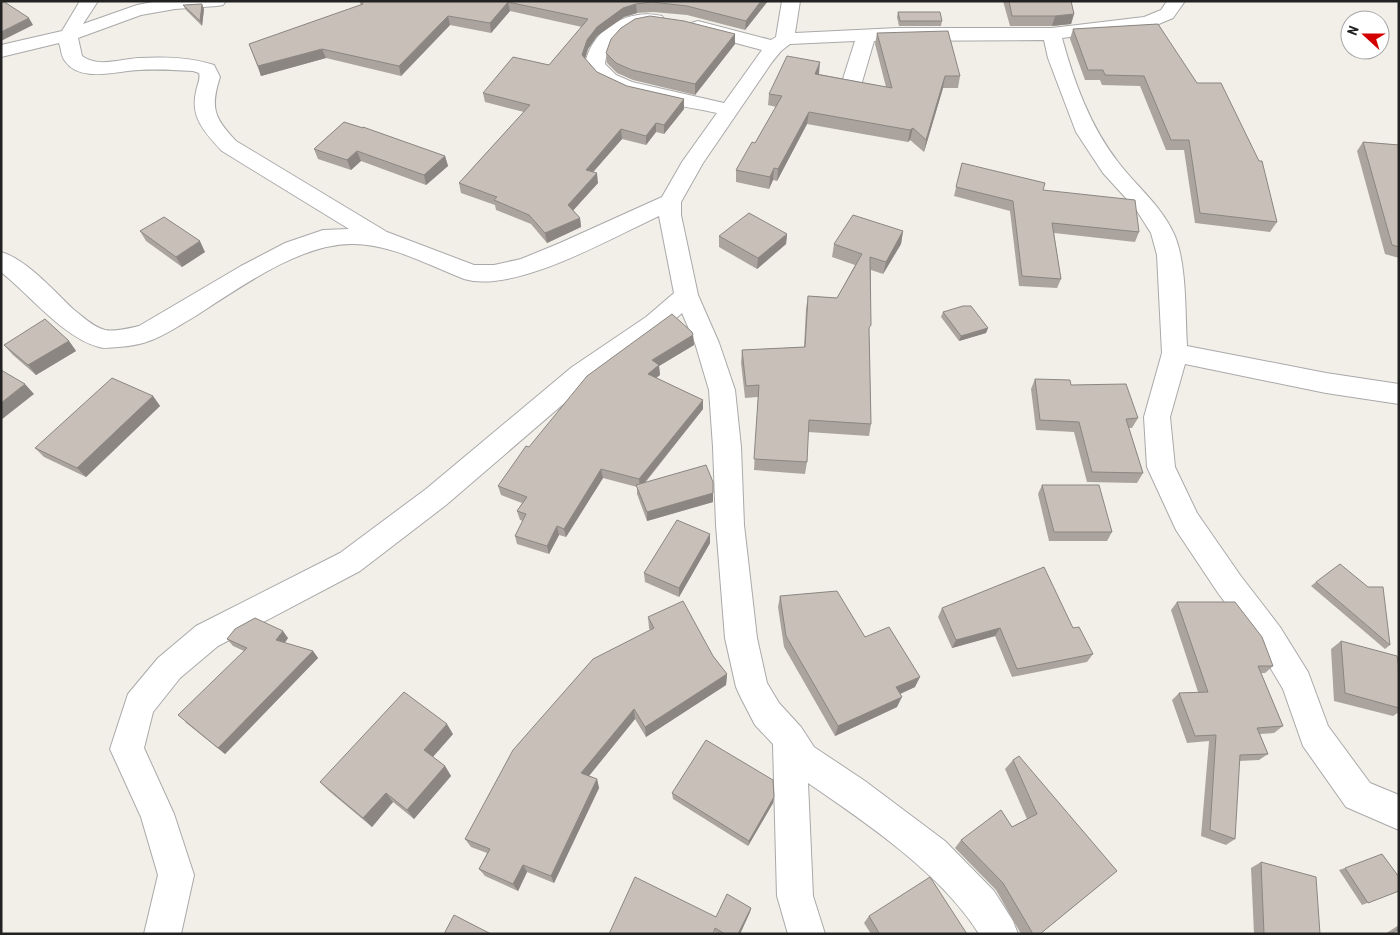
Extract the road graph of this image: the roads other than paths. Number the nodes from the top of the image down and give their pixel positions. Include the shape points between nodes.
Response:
1 (89, 1) edge
2 (217, 1) edge
3 (790, 1) edge
4 (1176, 1) edge
5 (1052, 34) junction
6 (70, 35) junction
7 (866, 35) junction
8 (780, 43) junction
9 (1, 51) edge
10 (852, 82) edge
11 (729, 110) junction
12 (670, 202) junction
13 (381, 238) junction
14 (1, 260) edge
15 (686, 295) junction
16 (60, 310) junction
17 (38, 324) edge
18 (1175, 353) junction
19 (1399, 394) edge
20 (789, 738) junction
21 (1399, 813) edge
22 (162, 934) edge
23 (807, 934) edge
24 (1000, 934) edge

1 - 6 street
2 - 6 street via 137,10
3 - 8 street
4 - 5 street via 1167,14 1148,22
5 - 7 street
5 - 18 street via 1086,132 1111,168 1143,203 1162,233 1169,255
6 - 9 street via 36,40
6 - 13 street via 68,41 73,58 83,66 98,70 139,64 195,65 207,69 210,77 203,108 212,128 229,146
7 - 8 street
7 - 10 street
8 - 11 street
8 - 11 street via 668,20 637,20 603,42 596,55 595,65 609,79 626,87
11 - 12 street
12 - 13 street via 526,266 494,273 472,273
12 - 15 street
13 - 16 street via 324,238 293,249 146,334 102,339 78,327
14 - 16 street
15 - 20 street via 707,343 722,390 739,619 752,687 767,714
15 - 22 street via 655,323 581,374 436,497 350,562 207,636 163,675 139,705 127,749 157,814 176,875
16 - 17 street
18 - 19 street via 1326,384
18 - 21 street via 1157,417 1161,466 1186,521 1269,637 1297,684 1315,735 1358,795
20 - 23 street via 795,896
20 - 24 street via 802,759 853,793 932,854 981,904

